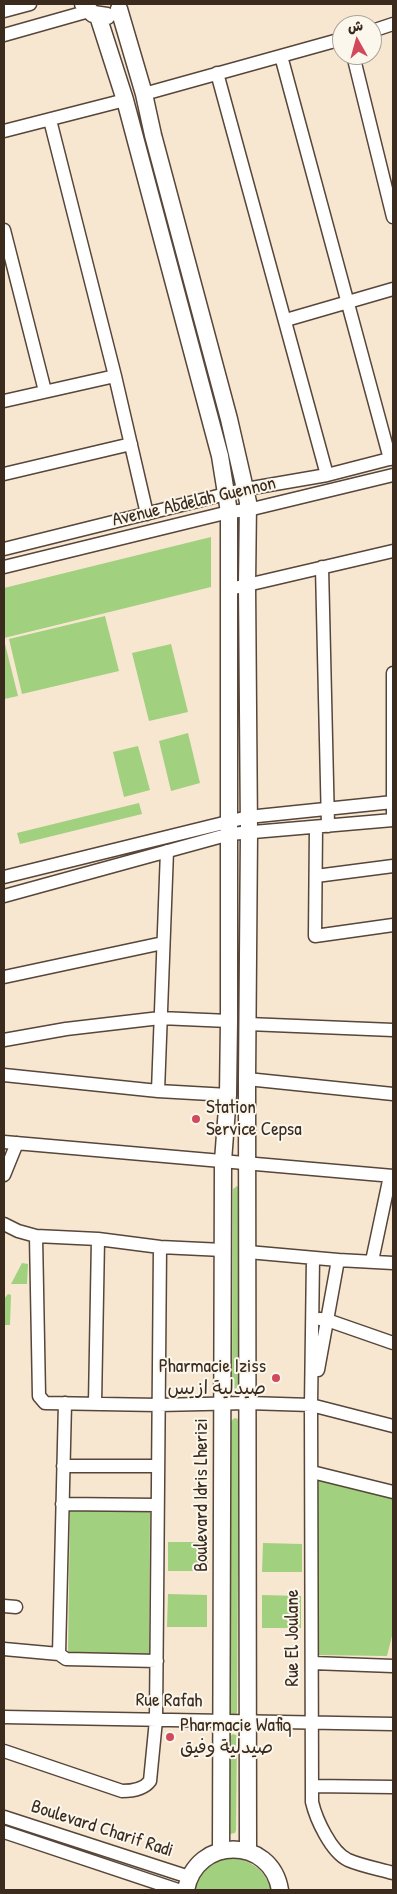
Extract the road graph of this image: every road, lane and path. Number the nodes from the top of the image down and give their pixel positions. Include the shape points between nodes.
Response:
1 (30, 4) edge
2 (120, 6) edge
3 (90, 10) edge
4 (4, 11) edge
5 (4, 35) edge
6 (332, 42) edge
7 (281, 56) junction
8 (355, 65) edge
9 (217, 73) junction
10 (144, 93) junction
11 (124, 99) junction
12 (50, 120) junction
13 (4, 131) edge
14 (393, 217) edge
15 (4, 230) edge
16 (393, 289) edge
17 (348, 302) junction
18 (286, 320) junction
19 (115, 376) junction
20 (45, 391) junction
21 (4, 401) edge
22 (131, 444) junction
23 (392, 459) edge
24 (4, 474) edge
25 (327, 475) junction
26 (393, 475) edge
27 (246, 489) junction
28 (227, 494) junction
29 (248, 510) junction
30 (229, 512) junction
31 (147, 514) junction
32 (4, 549) edge
33 (393, 550) edge
34 (4, 567) edge
35 (322, 567) junction
36 (246, 585) junction
37 (230, 589) junction
38 (393, 674) edge
39 (393, 802) edge
40 (326, 808) junction
41 (248, 817) junction
42 (393, 820) edge
43 (322, 827) junction
44 (230, 828) junction
45 (249, 833) junction
46 (167, 851) junction
47 (393, 866) edge
48 (316, 876) junction
49 (4, 877) edge
50 (4, 896) edge
51 (393, 925) edge
52 (163, 943) junction
53 (4, 977) edge
54 (160, 1018) junction
55 (229, 1020) junction
56 (248, 1024) junction
57 (393, 1030) edge
58 (4, 1040) edge
59 (4, 1076) edge
60 (247, 1079) junction
61 (158, 1092) junction
62 (393, 1094) edge
63 (228, 1095) junction
64 (4, 1142) edge
65 (18, 1143) junction
66 (223, 1161) junction
67 (247, 1163) junction
68 (4, 1175) edge
69 (392, 1176) edge
70 (4, 1224) edge
71 (36, 1236) junction
72 (98, 1239) junction
73 (160, 1247) junction
74 (223, 1250) junction
75 (248, 1252) junction
76 (313, 1258) junction
77 (338, 1260) junction
78 (372, 1261) junction
79 (393, 1263) edge
80 (312, 1319) junction
81 (327, 1320) junction
82 (393, 1343) edge
83 (65, 1403) junction
84 (223, 1403) junction
85 (248, 1403) junction
86 (95, 1404) junction
87 (158, 1405) junction
88 (311, 1405) junction
89 (393, 1426) edge
90 (64, 1466) junction
91 (157, 1466) junction
92 (312, 1472) junction
93 (393, 1492) edge
94 (62, 1504) junction
95 (157, 1505) junction
96 (4, 1649) edge
97 (59, 1654) junction
98 (157, 1660) junction
99 (312, 1663) junction
100 (393, 1666) edge
101 (4, 1717) edge
102 (156, 1720) junction
103 (220, 1721) junction
104 (247, 1721) junction
105 (312, 1722) junction
106 (393, 1722) edge
107 (4, 1751) edge
108 (312, 1786) junction
109 (393, 1787) edge
110 (4, 1817) edge
111 (4, 1832) edge
112 (220, 1851) junction
113 (248, 1852) junction
114 (393, 1873) edge
115 (188, 1884) edge
116 (178, 1890) edge
117 (280, 1890) edge

1 - 4 street
2 - 3 main road via 107,16
2 - 10 main road
3 - 5 street
3 - 11 main road, Boulevard Idris Lherizi
6 - 7 street
7 - 9 street
7 - 17 street
8 - 14 street
9 - 10 street
9 - 18 street
10 - 11 main road
10 - 27 main road
11 - 12 street
11 - 28 main road, Boulevard Idris Lherizi via 220,456
12 - 13 street
12 - 19 street
15 - 20 street
16 - 17 street
17 - 18 street
17 - 23 street
18 - 25 street
19 - 20 street
19 - 22 street
20 - 21 street
22 - 24 street
22 - 31 street
23 - 25 street, Avenue Abdelah Guennon
25 - 27 street, Avenue Abdelah Guennon
26 - 29 street, Avenue Abdelah Guennon
27 - 28 street, Avenue Abdelah Guennon
27 - 29 main road
28 - 30 main road, Boulevard Idris Lherizi
28 - 31 street, Avenue Abdelah Guennon
29 - 30 street, Avenue Abdelah Guennon
29 - 36 main road
30 - 34 street, Avenue Abdelah Guennon
30 - 37 main road, Boulevard Idris Lherizi
31 - 32 street, Avenue Abdelah Guennon
33 - 35 street
35 - 36 street
35 - 40 street
36 - 37 street
36 - 41 main road
37 - 44 main road, Boulevard Idris Lherizi
38 - 39 street
39 - 40 street
39 - 42 street
40 - 41 street
40 - 43 street
41 - 44 street
41 - 45 main road
42 - 43 street
43 - 45 street
43 - 48 street
44 - 45 street
44 - 46 street
44 - 49 street
44 - 55 main road, Boulevard Idris Lherizi
45 - 56 main road
46 - 50 street
46 - 52 street
47 - 48 street
48 - 51 street via 316,936
52 - 53 street
52 - 54 street
54 - 55 street
54 - 58 street
54 - 61 street
55 - 63 main road, Boulevard Idris Lherizi
56 - 57 street
56 - 60 main road
59 - 61 street
60 - 62 street
60 - 67 main road
61 - 63 street
63 - 66 main road, Boulevard Idris Lherizi
64 - 65 street
65 - 66 street
65 - 68 street
66 - 67 street
66 - 74 main road, Boulevard Idris Lherizi
67 - 69 street
67 - 75 main road
69 - 78 street
70 - 71 street
71 - 72 street
71 - 83 street via 39,1396 45,1403
72 - 73 street
72 - 86 street
73 - 74 street
73 - 87 street
74 - 84 main road, Boulevard Idris Lherizi
75 - 76 street
75 - 85 main road
76 - 77 street
76 - 80 street
77 - 78 street
77 - 81 street
78 - 79 street
80 - 81 street
80 - 88 street
81 - 82 street
81 - 88 street
83 - 86 street
83 - 90 street
84 - 85 street
84 - 87 street
84 - 103 main road, Boulevard Idris Lherizi
85 - 88 street
85 - 104 main road
86 - 87 street
87 - 91 street
88 - 89 street
88 - 92 street, Rue El Joulane
90 - 91 street
90 - 94 street
91 - 95 street
92 - 93 street
92 - 99 street, Rue El Joulane
94 - 95 street
94 - 97 street
95 - 98 street
96 - 97 street
97 - 98 street via 66,1659
98 - 102 street
99 - 100 street
99 - 105 street, Rue El Joulane
101 - 102 street, Rue Rafah
102 - 103 street, Rue Rafah
102 - 107 street via 150,1781 134,1790 122,1791
103 - 104 street, Rue Rafah
103 - 112 main road, Boulevard Idris Lherizi
104 - 105 street, Rue Rafah
104 - 113 main road
105 - 106 street, Rue Rafah
105 - 108 street, Rue El Joulane
108 - 109 street
108 - 114 street, Rue El Joulane via 312,1802 321,1827 347,1860
110 - 115 street, Boulevard Charif Radi
111 - 116 street, Boulevard Charif Radi
112 - 113 main road
112 - 115 main road via 202,1860
113 - 117 main road via 269,1866

